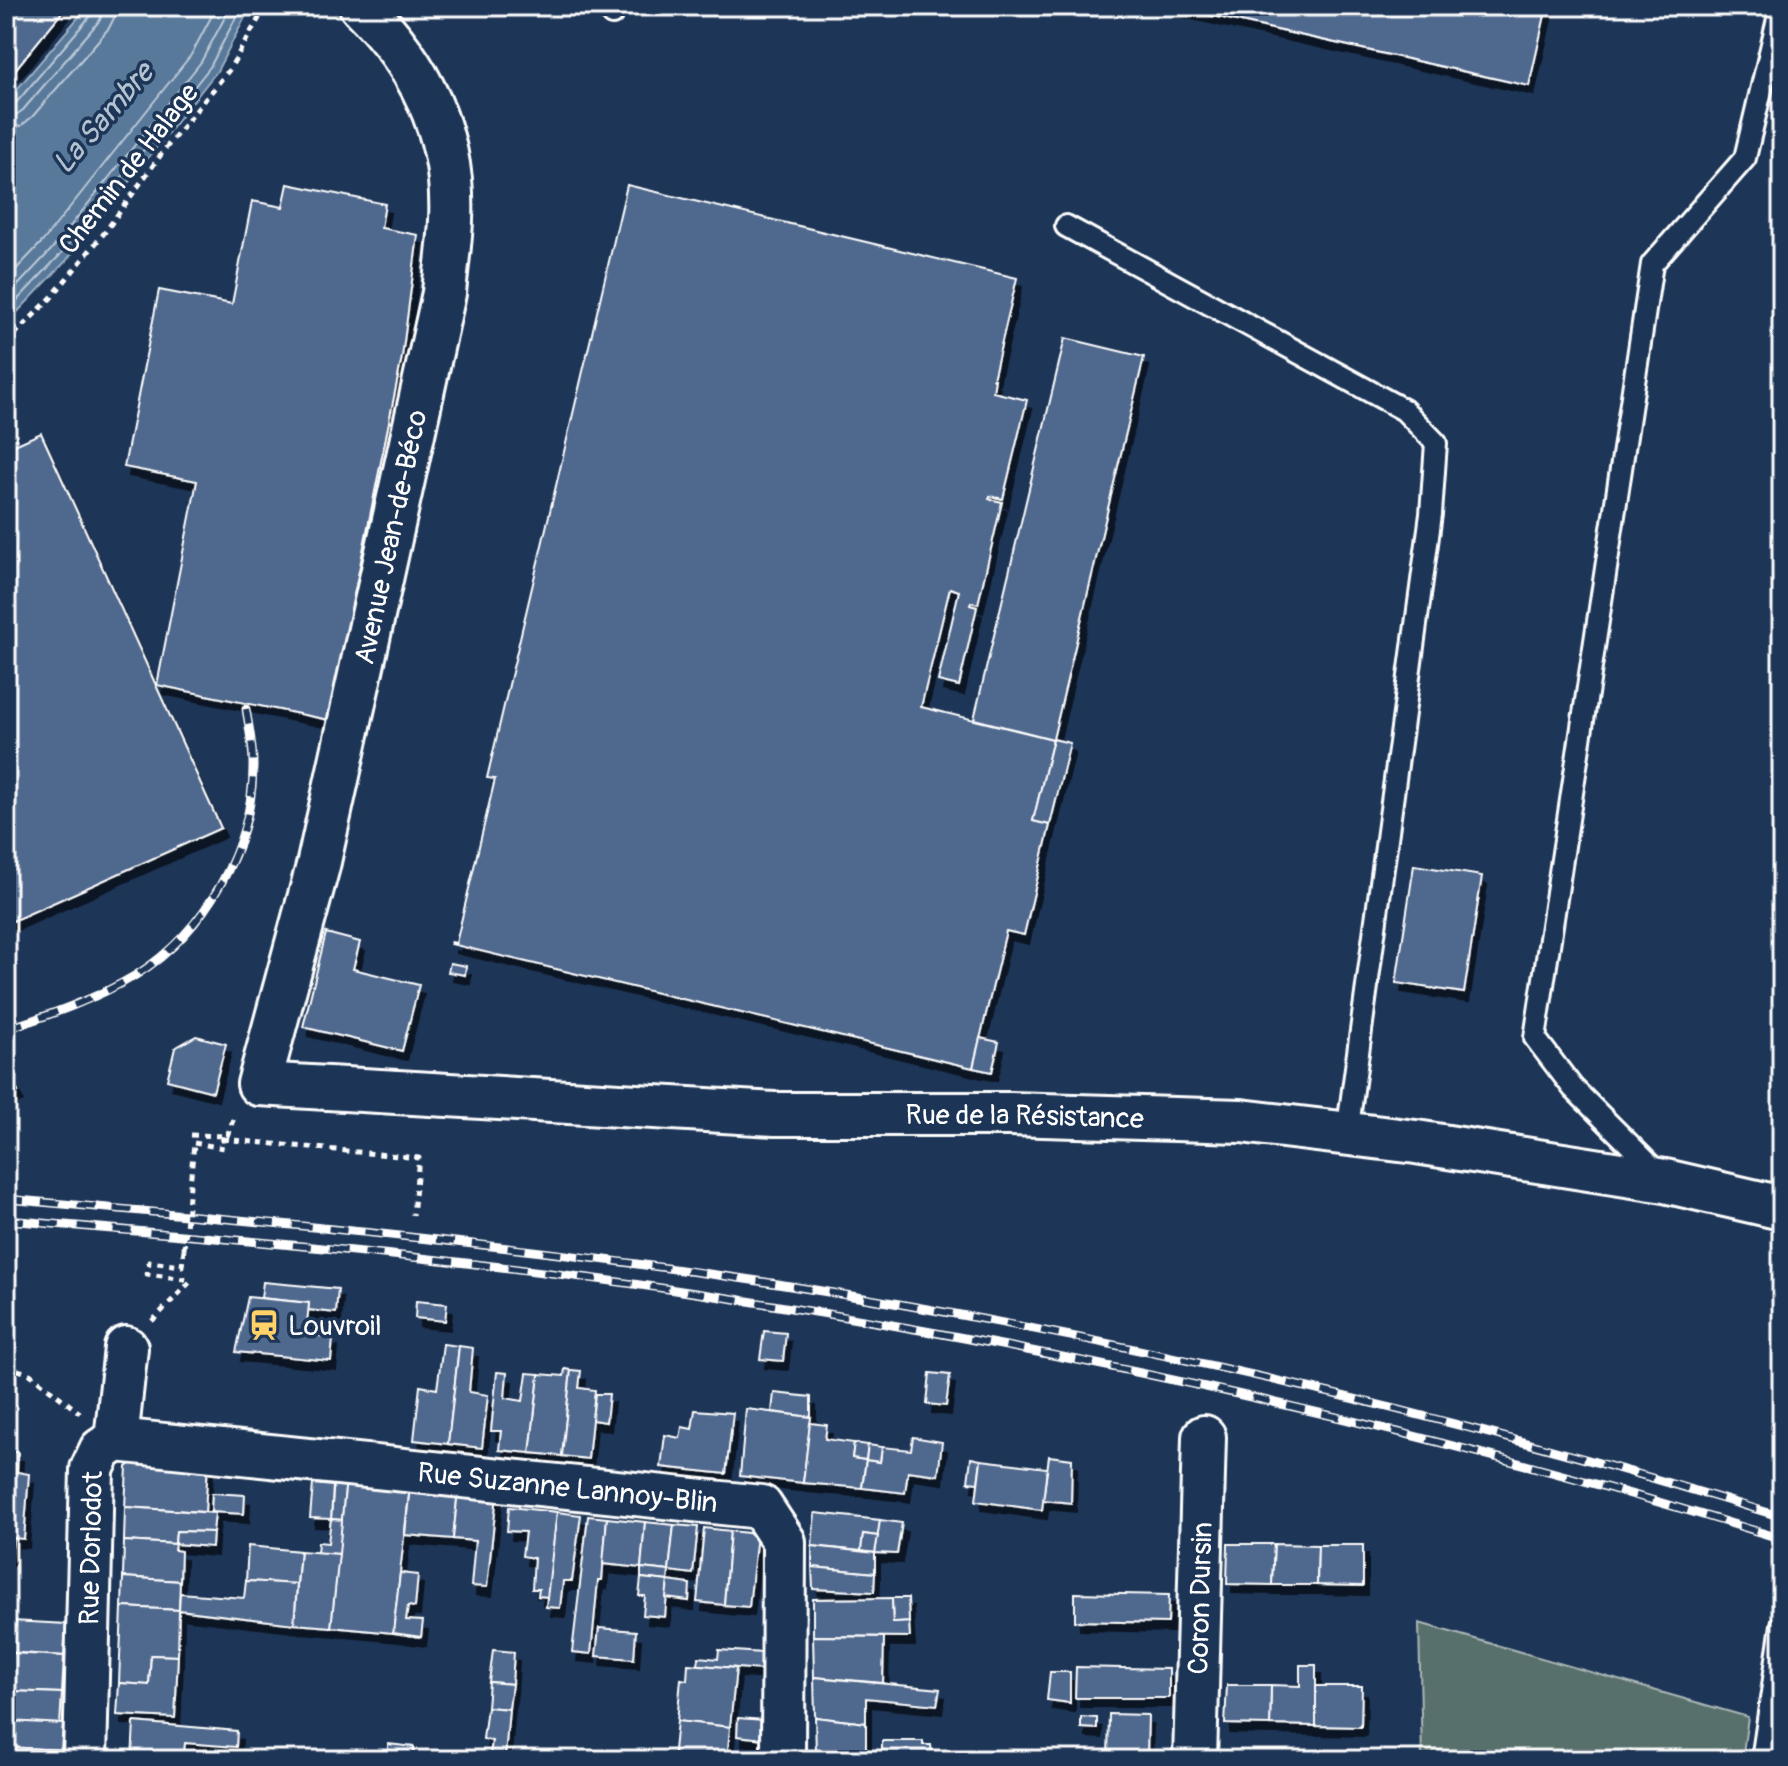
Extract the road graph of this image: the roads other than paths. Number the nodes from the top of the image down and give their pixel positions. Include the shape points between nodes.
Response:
1 (361, 6) edge
2 (1781, 6) edge
3 (1066, 226) dead end
4 (259, 1084) joint
5 (1347, 1134) junction
6 (1665, 1181) junction
7 (1782, 1208) edge
8 (126, 1348) road end
9 (1204, 1437) dead end
10 (116, 1440) junction
11 (1782, 1625) edge
12 (85, 1760) edge
13 (783, 1760) edge
14 (1195, 1760) edge
15 (1762, 1760) edge

1 - 4 street, Avenue Jean-de-Béco via 414,71 437,117 446,151 450,233 444,293 318,866
2 - 6 lane via 1745,158 1652,264 1535,1038 1573,1088
3 - 5 lane via 1404,410 1436,443 1431,514
4 - 5 street, Rue de la Résistance via 775,1114 1241,1121
5 - 6 street, Rue de la Résistance
6 - 7 street, Rue de la Résistance
8 - 10 street, Rue Dorlodot
9 - 14 street, Coron Dursin
10 - 12 street, Rue Dorlodot via 101,1450 92,1469
10 - 13 street, Rue Suzanne Lannoy-Blin via 761,1507 784,1542
11 - 15 lane

